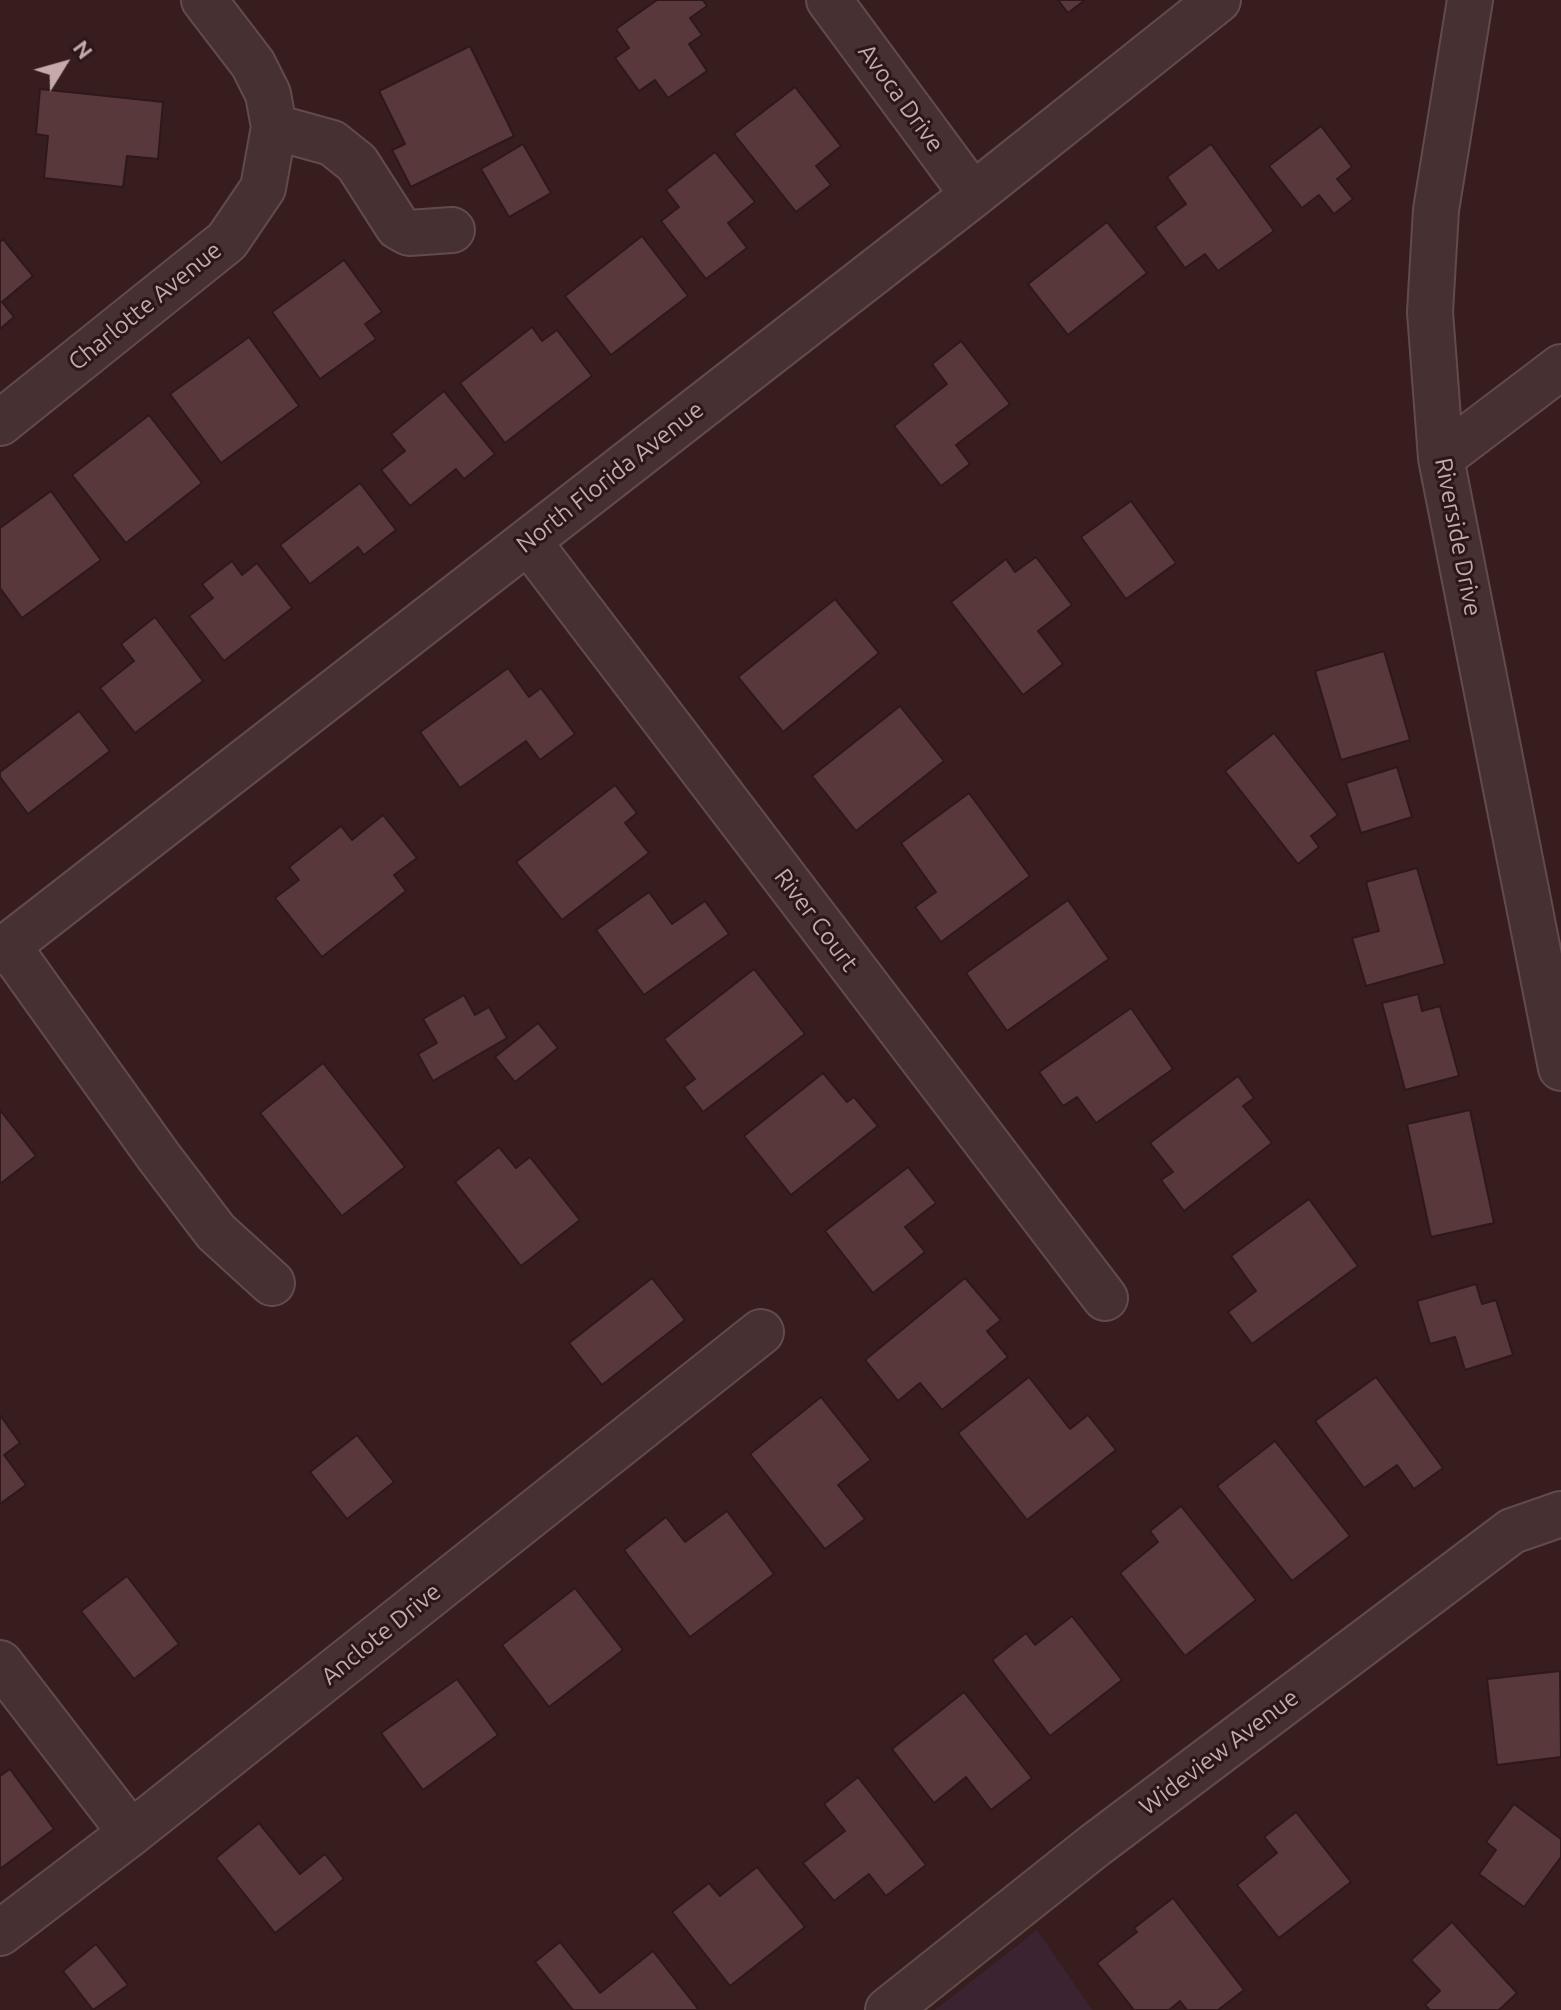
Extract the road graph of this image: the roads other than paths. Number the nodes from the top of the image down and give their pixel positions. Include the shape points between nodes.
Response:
1 (204, 0) edge
2 (829, 0) edge
3 (1218, 0) edge
4 (1470, 0) edge
5 (274, 127) junction
6 (973, 195) junction
7 (452, 230) dead end
8 (1561, 367) edge
9 (0, 423) edge
10 (1441, 458) junction
11 (528, 541) junction
12 (4, 949) edge
13 (1555, 993) edge
14 (1561, 1068) edge
15 (272, 1283) dead end
16 (1105, 1298) dead end
17 (761, 1332) dead end
18 (1561, 1514) edge
19 (0, 1663) edge
20 (131, 1833) junction
21 (0, 1933) edge
22 (888, 2010) edge

1 - 5 street, Charlotte Avenue via 253,64 268,94
2 - 6 street, Avoca Drive
3 - 6 street, North Florida Avenue
4 - 10 street, Riverside Drive via 1436,210 1430,312
5 - 7 street via 332,143 357,163 398,227 409,233
5 - 9 street, Charlotte Avenue via 263,188 227,241
6 - 11 street, North Florida Avenue
8 - 10 street
10 - 13 street, Riverside Drive
11 - 12 street, North Florida Avenue
11 - 16 street, River Court
12 - 15 street via 216,1232
13 - 14 street, Riverside Drive
17 - 20 street, Anclote Drive
18 - 22 street, Wideview Avenue via 1512,1531 1094,1846
19 - 20 street
20 - 21 street, Anclote Drive

